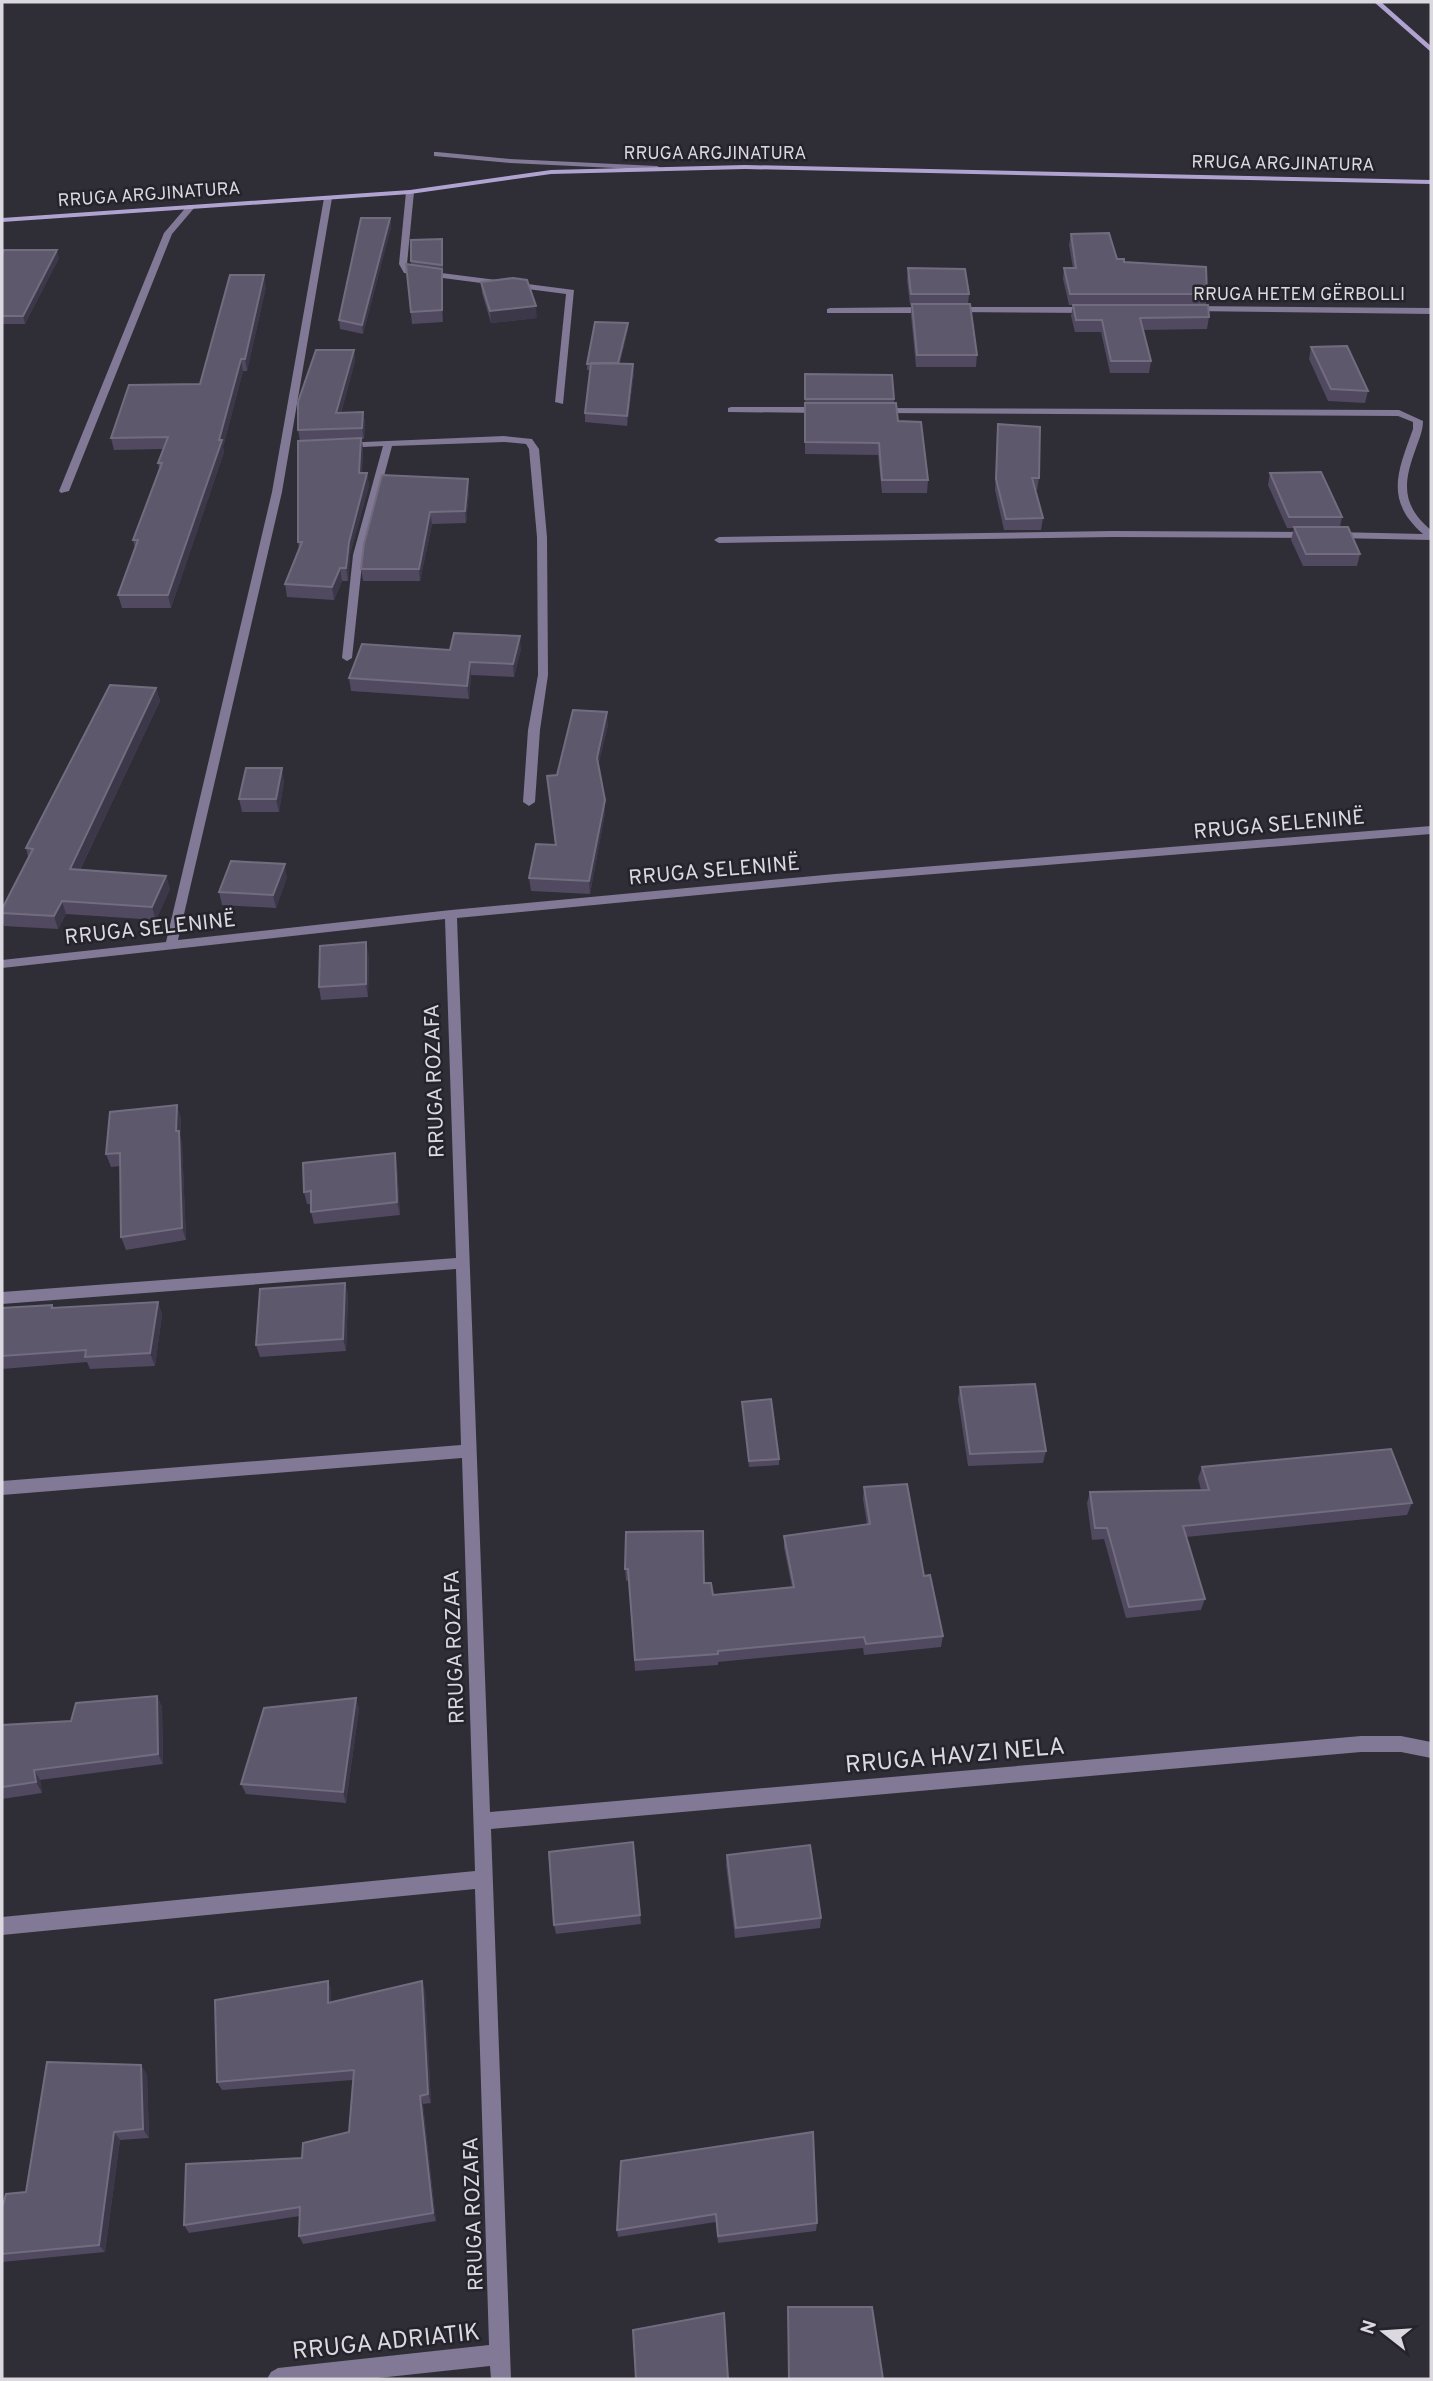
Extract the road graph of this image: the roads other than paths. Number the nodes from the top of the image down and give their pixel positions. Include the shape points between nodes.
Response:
1 (1377, 2) edge
2 (1431, 50) edge
3 (437, 154) dead end
4 (657, 168) junction
5 (1431, 182) edge
6 (410, 192) junction
7 (327, 198) junction
8 (191, 207) junction
9 (2, 220) edge
10 (1179, 309) edge
11 (1097, 310) edge
12 (830, 311) dead end
13 (1431, 311) edge
14 (560, 402) dead end
15 (731, 410) dead end
16 (834, 410) edge
17 (862, 411) edge
18 (388, 444) junction
19 (336, 446) edge
20 (297, 447) edge
21 (284, 448) junction
22 (64, 491) dead end
23 (1431, 536) edge
24 (719, 540) dead end
25 (347, 658) dead end
26 (529, 802) dead end
27 (1431, 830) edge
28 (451, 914) junction
29 (171, 945) junction
30 (2, 964) edge
31 (463, 1263) junction
32 (2, 1298) edge
33 (470, 1451) junction
34 (2, 1488) edge
35 (1431, 1750) edge
36 (483, 1821) junction
37 (484, 1879) junction
38 (2, 1926) edge
39 (500, 2354) junction
40 (278, 2379) edge
41 (501, 2379) edge

1 - 2 street
3 - 4 street
4 - 5 street, RRUGA ARGJINATURA
4 - 6 street, RRUGA ARGJINATURA via 516,175
6 - 7 street, RRUGA ARGJINATURA
6 - 14 street via 403,264 407,271 571,292
7 - 8 street, RRUGA ARGJINATURA
7 - 21 street
8 - 9 street, RRUGA ARGJINATURA
8 - 22 street via 160,249
10 - 13 street, RRUGA HETEM GËRBOLLI
11 - 12 street
15 - 16 street
17 - 23 street via 1399,413 1418,421 1401,477 1405,512
18 - 19 street
18 - 25 street via 358,555
18 - 26 street via 504,439 529,442 534,449 542,537 543,675
20 - 21 street
21 - 29 street
23 - 24 street via 1113,534
27 - 28 street, RRUGA SELENINË
28 - 29 street, RRUGA SELENINË
28 - 31 street, RRUGA ROZAFA
29 - 30 street, RRUGA SELENINË
31 - 32 street
31 - 33 street, RRUGA ROZAFA
33 - 34 street
33 - 36 street, RRUGA ROZAFA
35 - 36 street, RRUGA HAVZI NELA via 1361,1744
36 - 37 street, RRUGA ROZAFA
37 - 38 street
37 - 39 street, RRUGA ROZAFA
39 - 40 street, RRUGA ADRIATIK
39 - 41 street, RRUGA ROZAFA

